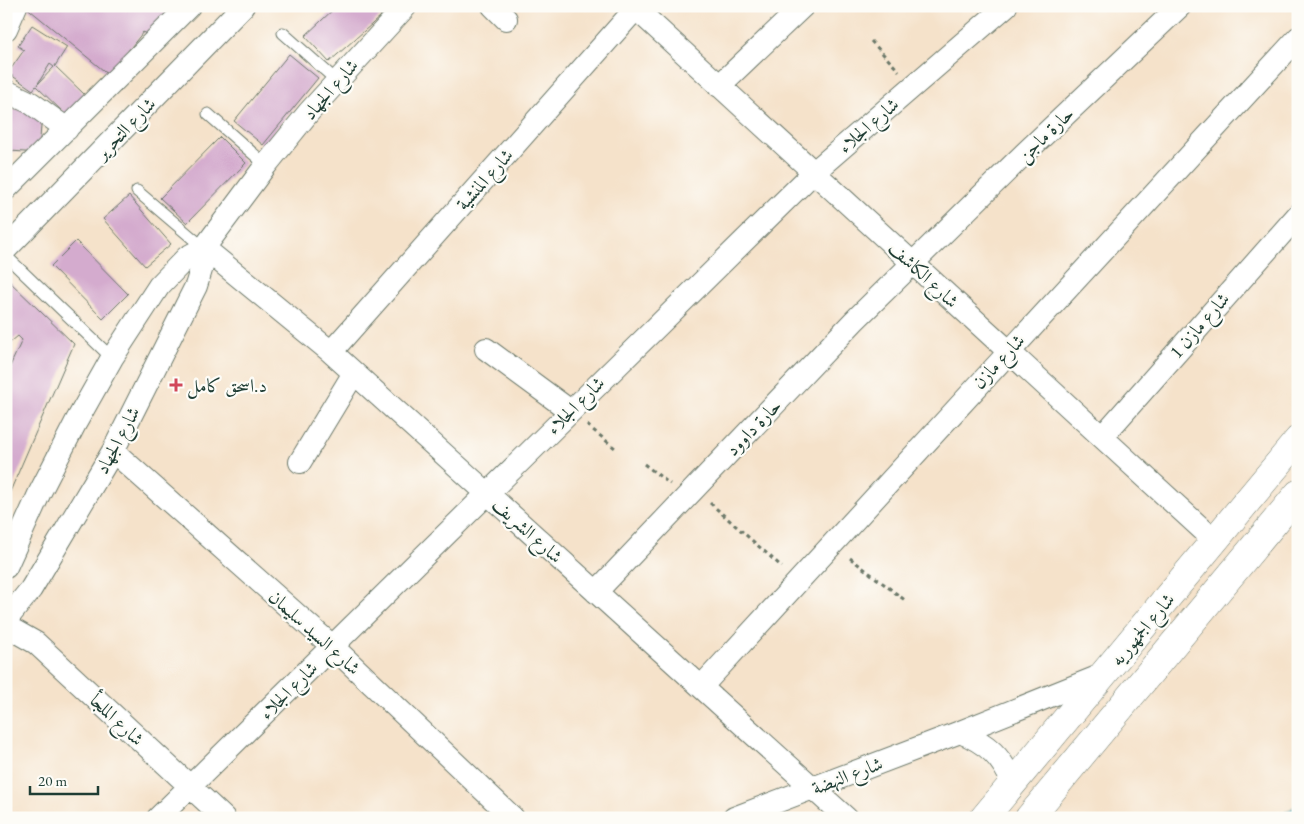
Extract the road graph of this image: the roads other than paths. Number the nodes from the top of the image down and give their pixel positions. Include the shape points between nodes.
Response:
1 (16, 6) edge
2 (189, 6) edge
3 (243, 6) edge
4 (803, 6) edge
5 (1006, 6) edge
6 (1180, 6) edge
7 (635, 7) edge
8 (398, 9) edge
9 (6, 29) edge
10 (282, 33) dead end
11 (1298, 38) edge
12 (337, 81) junction
13 (719, 86) junction
14 (6, 91) edge
15 (208, 114) dead end
16 (67, 129) junction
17 (266, 165) junction
18 (814, 172) junction
19 (6, 189) edge
20 (137, 191) dead end
21 (1298, 215) edge
22 (204, 248) junction
23 (6, 249) edge
24 (6, 256) edge
25 (913, 264) junction
26 (486, 349) dead end
27 (331, 352) junction
28 (1007, 352) junction
29 (112, 358) junction
30 (354, 373) junction
31 (569, 410) junction
32 (1102, 437) junction
33 (1298, 440) edge
34 (113, 451) junction
35 (300, 462) dead end
36 (488, 494) junction
37 (1298, 494) edge
38 (1215, 541) junction
39 (6, 567) edge
40 (596, 592) junction
41 (6, 620) edge
42 (6, 626) edge
43 (332, 646) junction
44 (1104, 674) junction
45 (701, 687) junction
46 (960, 732) junction
47 (1012, 784) junction
48 (190, 786) junction
49 (813, 788) junction
50 (158, 818) edge
51 (224, 818) edge
52 (513, 818) edge
53 (734, 818) edge
54 (846, 818) edge
55 (984, 818) edge
56 (1029, 818) edge

1 - 9 street
2 - 16 street
3 - 23 street, شارع التحرير
4 - 13 street
5 - 18 street, شارع الجلاء
6 - 25 street, حارة ماجن
7 - 13 street, شارع الكاشف
7 - 27 street, شارع المنشية
8 - 12 street, شارع الجهاد
10 - 12 lane
11 - 28 street, شارع مازن
12 - 17 street, شارع الجهاد
13 - 18 street, شارع الكاشف
14 - 16 street via 31,103
15 - 17 lane
16 - 19 street
17 - 22 street, شارع الجهاد
18 - 25 street, شارع الكاشف
18 - 31 street, شارع الجلاء
20 - 22 lane
21 - 32 street, شارع مازن 1
22 - 27 street, شارع الشريف
22 - 29 street, شارع الجهاد via 172,270
22 - 34 street, شارع الجهاد via 196,286
24 - 29 lane
25 - 28 street, شارع الكاشف
25 - 40 street, حارة داوود via 854,321
26 - 31 street
27 - 30 street, شارع الشريف
28 - 32 street, شارع الكاشف
28 - 45 street, شارع مازن
29 - 39 street, شارع الجهاد via 40,492
30 - 35 street
30 - 36 street, شارع الشريف
31 - 36 street, شارع الجلاء
32 - 38 street, شارع الكاشف
33 - 38 street, شارع الجمهوريه
34 - 41 street, شارع الجهاد via 31,589
34 - 43 street, شارع السيد سليمان
36 - 40 street, شارع الشريف
36 - 43 street, شارع الجلاء
37 - 56 street, شارع الجمهوريه
38 - 44 street, شارع الجمهوريه
40 - 45 street, شارع الشريف
42 - 48 street, شارع الملجأ via 36,643
43 - 48 street, شارع الجلاء
43 - 52 street, شارع السيد سليمان
44 - 46 street, شارع النهضة
44 - 47 street, شارع الجمهوريه
45 - 49 street, شارع الشريف
46 - 47 street via 994,751 1006,767
46 - 49 street, شارع النهضة
47 - 55 street, شارع الجمهوريه
48 - 50 street, شارع الجلاء
48 - 51 street, شارع الملجأ
49 - 53 street, شارع النهضة
49 - 54 street, شارع الشريف

